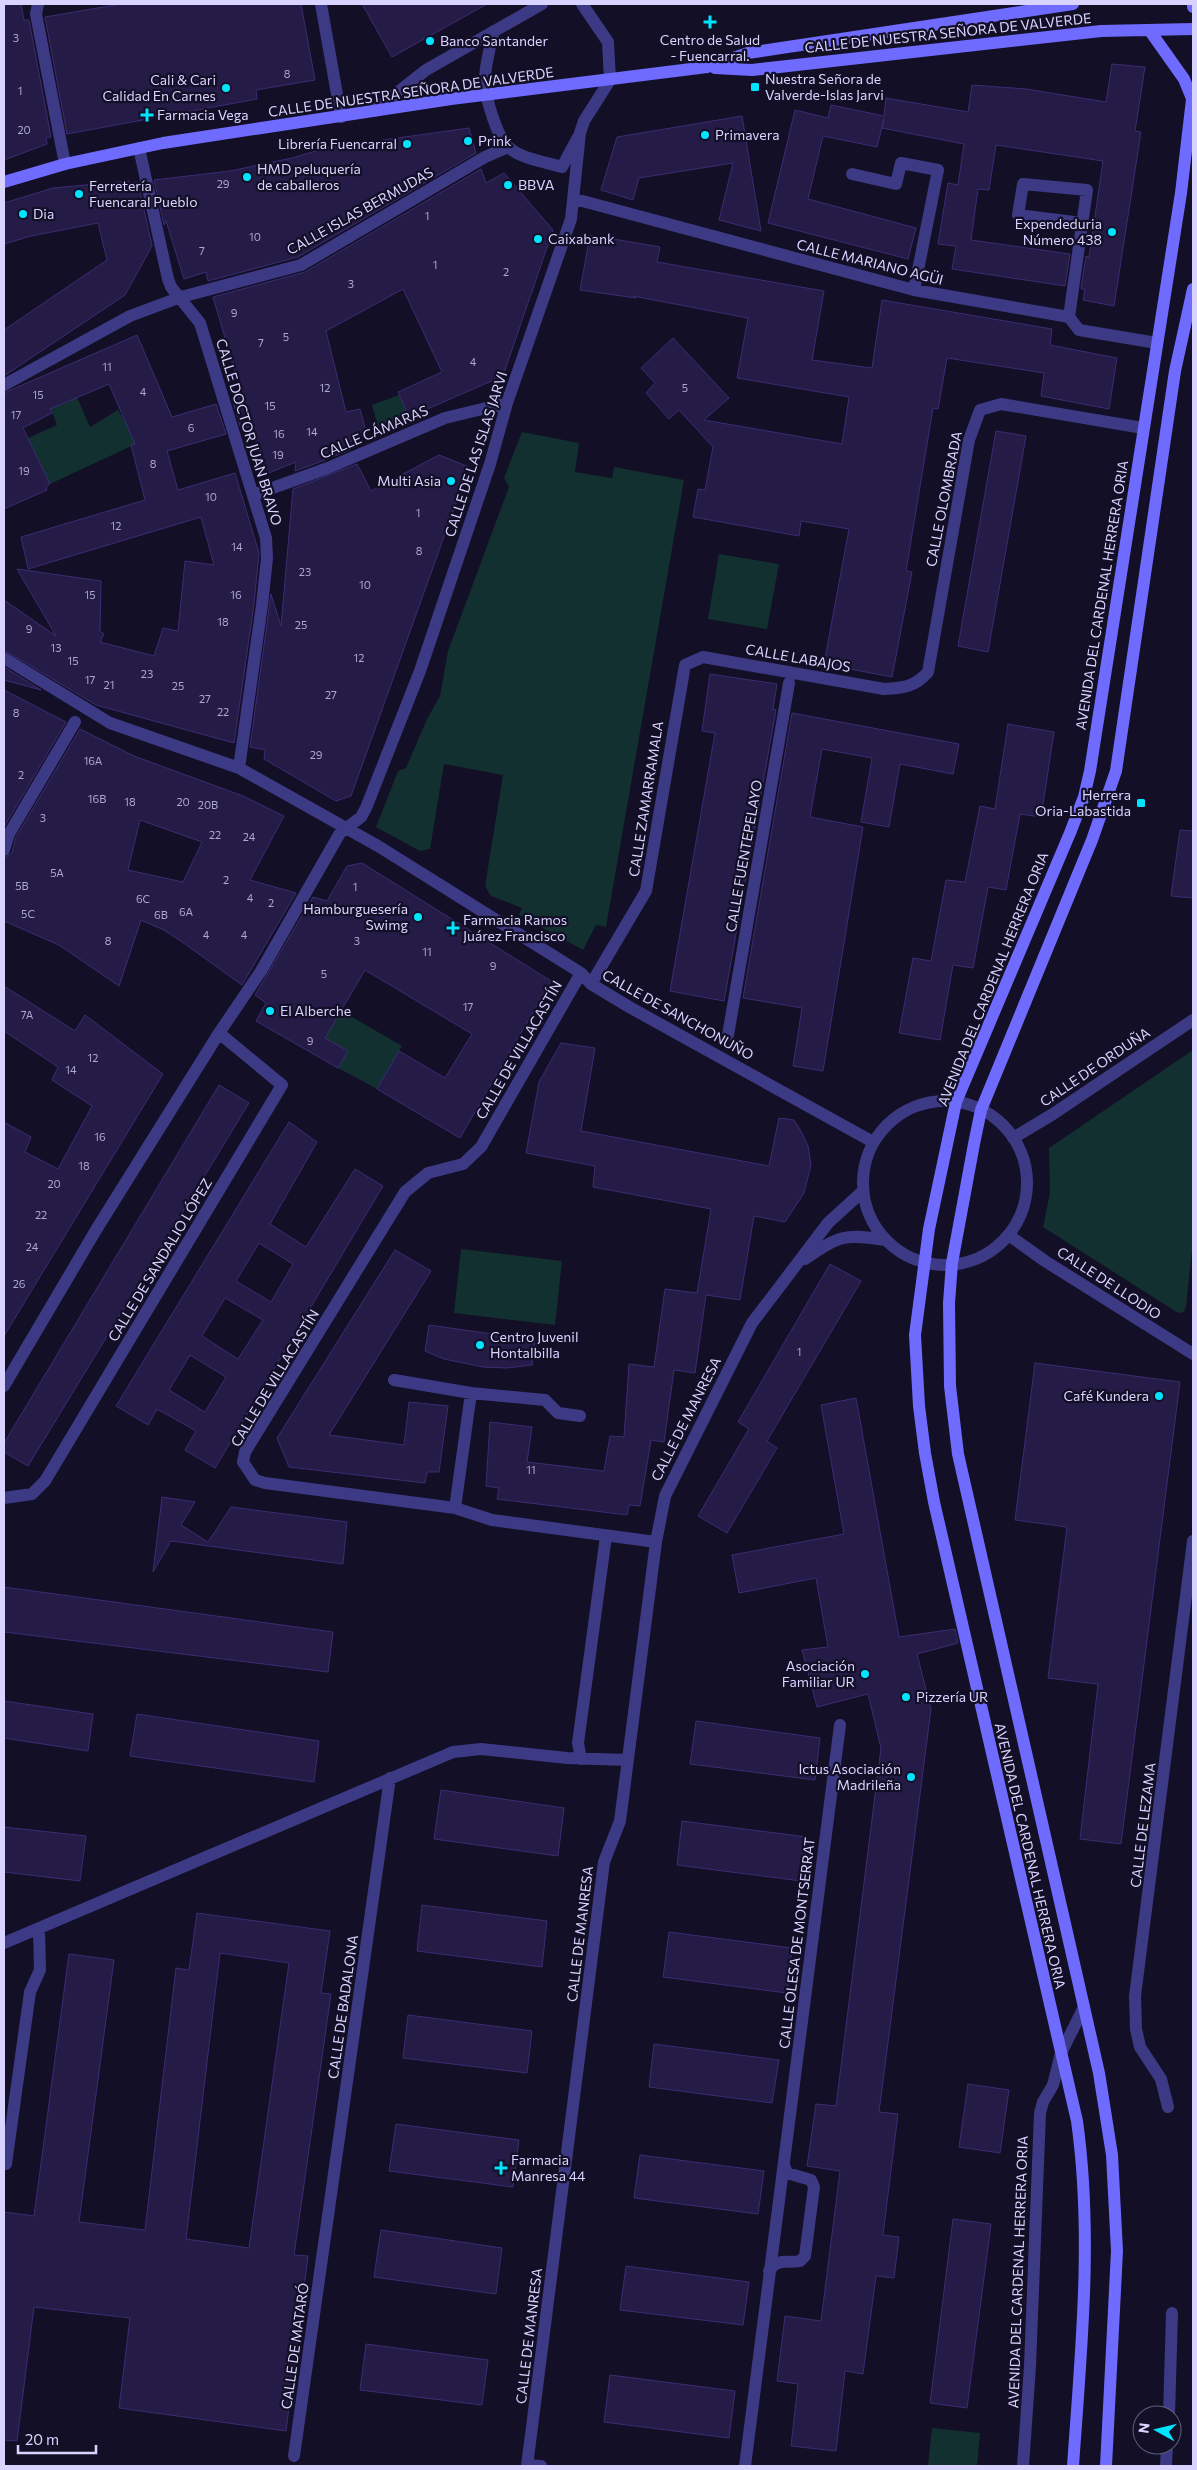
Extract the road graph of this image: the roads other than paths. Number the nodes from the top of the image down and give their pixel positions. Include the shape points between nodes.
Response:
1 (38, 4) edge
2 (321, 4) edge
3 (542, 4) edge
4 (582, 4) edge
5 (1073, 4) edge
6 (1193, 4) edge
7 (1193, 8) edge
8 (1193, 29) edge
9 (494, 31) junction
10 (1150, 31) junction
11 (707, 67) junction
12 (610, 80) junction
13 (1193, 91) edge
14 (484, 94) junction
15 (1193, 102) edge
16 (374, 111) junction
17 (342, 116) junction
18 (580, 133) junction
19 (508, 147) junction
20 (139, 148) junction
21 (65, 164) junction
22 (852, 174) dead end
23 (4, 182) edge
24 (574, 200) junction
25 (1082, 223) junction
26 (1193, 289) edge
27 (914, 290) junction
28 (181, 297) junction
29 (1069, 317) junction
30 (1157, 343) junction
31 (4, 385) edge
32 (508, 403) junction
33 (1143, 428) junction
34 (253, 494) junction
35 (4, 658) edge
36 (685, 666) joint
37 (789, 683) dead end
38 (907, 688) joint
39 (75, 722) dead end
40 (239, 768) junction
41 (345, 827) junction
42 (4, 850) edge
43 (581, 974) junction
44 (591, 984) junction
45 (1193, 1020) edge
46 (219, 1034) junction
47 (728, 1035) dead end
48 (956, 1102) junction
49 (981, 1110) junction
50 (1013, 1138) junction
51 (873, 1142) junction
52 (863, 1190) junction
53 (1010, 1236) junction
54 (885, 1240) junction
55 (923, 1262) junction
56 (952, 1263) junction
57 (797, 1264) junction
58 (1193, 1354) edge
59 (394, 1380) dead end
60 (4, 1386) edge
61 (471, 1393) junction
62 (580, 1416) dead end
63 (4, 1498) edge
64 (454, 1508) junction
65 (606, 1536) junction
66 (1193, 1541) edge
67 (656, 1542) junction
68 (840, 1725) dead end
69 (581, 1759) junction
70 (628, 1760) junction
71 (390, 1778) junction
72 (39, 1929) junction
73 (4, 1943) edge
74 (1084, 2007) junction
75 (1060, 2053) junction
76 (1168, 2107) dead end
77 (6, 2164) dead end
78 (784, 2165) junction
79 (324, 2240) joint
80 (769, 2271) junction
81 (1172, 2313) dead end
82 (1168, 2405) edge
83 (294, 2456) dead end
84 (527, 2465) edge
85 (541, 2466) edge
86 (745, 2466) edge
87 (1023, 2466) edge
88 (1073, 2466) edge
89 (1106, 2466) edge

1 - 21 street via 36,14
2 - 17 street
3 - 9 street
4 - 12 street via 608,42
5 - 11 main road, CALLE DE NUESTRA SEÑORA DE VALVERDE via 748,53
6 - 7 main road
8 - 10 main road, CALLE DE NUESTRA SEÑORA DE VALVERDE
9 - 14 street via 484,68
9 - 16 street via 426,70
10 - 11 main road, CALLE DE NUESTRA SEÑORA DE VALVERDE via 1101,31 752,70
10 - 15 main road via 1184,79
11 - 12 main road, CALLE DE NUESTRA SEÑORA DE VALVERDE
12 - 14 main road, CALLE DE NUESTRA SEÑORA DE VALVERDE
12 - 18 street, CALLE DE LAS ISLAS JARVI
13 - 15 main road, AVENIDA DEL CARDENAL HERRERA ORIA
14 - 16 main road, CALLE DE NUESTRA SEÑORA DE VALVERDE
14 - 19 street via 497,129
15 - 30 main road, AVENIDA DEL CARDENAL HERRERA ORIA
16 - 17 main road, CALLE DE NUESTRA SEÑORA DE VALVERDE
17 - 20 main road, CALLE DE NUESTRA SEÑORA DE VALVERDE
18 - 19 street via 562,166 529,158
18 - 24 street, CALLE DE LAS ISLAS JARVI
19 - 28 street, CALLE ISLAS BERMUDAS via 485,157 301,265
20 - 21 main road, CALLE DE NUESTRA SEÑORA DE VALVERDE
20 - 28 street, CALLE DOCTOR JUAN BRAVO via 168,279
21 - 23 main road, CALLE DE NUESTRA SEÑORA DE VALVERDE
22 - 27 street via 896,184 900,163 938,170
24 - 27 street, CALLE MARIANO AGÜI
24 - 32 street, CALLE DE LAS ISLAS JARVI via 571,219
25 - 25 street via 1087,190 1023,184 1018,215
25 - 29 street
26 - 49 main road, AVENIDA DEL CARDENAL HERRERA ORIA via 1175,371 1116,771 1092,840
27 - 29 street, CALLE MARIANO AGÜI
28 - 31 street, CALLE ISLAS BERMUDAS via 130,316
28 - 34 street, CALLE DOCTOR JUAN BRAVO via 200,323
29 - 30 street, CALLE MARIANO AGÜI via 1079,330
30 - 33 main road, AVENIDA DEL CARDENAL HERRERA ORIA
32 - 34 street, CALLE CÁMARAS via 445,418 328,468
32 - 41 street, CALLE DE LAS ISLAS JARVI via 420,671 366,808 361,818
33 - 38 street, CALLE OLOMBRADA via 1001,404 980,410 968,440 928,672 919,683
33 - 48 main road, AVENIDA DEL CARDENAL HERRERA ORIA via 1084,797
34 - 40 street, CALLE DOCTOR JUAN BRAVO via 266,538 267,558
35 - 40 street, CALLE DE SANCHONUÑO via 110,723
36 - 38 street, CALLE LABAJOS via 703,657 884,689
36 - 44 street, CALLE ZAMARRAMALA via 646,891
37 - 47 street, CALLE FUENTEPELAYO
39 - 42 street via 9,834
40 - 41 street, CALLE DE SANCHONUÑO
41 - 43 street, CALLE DE SANCHONUÑO
41 - 46 street via 261,971
43 - 44 street, CALLE DE SANCHONUÑO
43 - 64 street, CALLE DE VILLACASTÍN via 481,1147 463,1164 428,1173 405,1192 245,1452 244,1462 249,1472 254,1480 264,1483
44 - 51 street, CALLE DE SANCHONUÑO
45 - 50 street, CALLE DE ORDUÑA
46 - 60 street via 96,1230
46 - 63 street, CALLE DE SANDALIO LÓPEZ via 282,1085 45,1481 32,1494
48 - 49 street
48 - 51 street via 938,1102 916,1108 892,1120
48 - 55 main road, AVENIDA DEL CARDENAL HERRERA ORIA
49 - 50 street
49 - 56 main road, AVENIDA DEL CARDENAL HERRERA ORIA
50 - 53 street via 1025,1164 1028,1182 1026,1201
51 - 52 street via 866,1157
52 - 54 street via 871,1217
52 - 57 street via 828,1223
53 - 56 street via 989,1253 967,1263
53 - 58 street, CALLE DE LLODIO
54 - 55 street via 898,1251
54 - 57 street via 862,1236 836,1238
55 - 56 street
55 - 75 main road, AVENIDA DEL CARDENAL HERRERA ORIA via 915,1335 925,1453
56 - 74 main road, AVENIDA DEL CARDENAL HERRERA ORIA via 948,1349 958,1454
57 - 67 street, CALLE DE MANRESA via 767,1300 739,1348 665,1496
59 - 61 street
61 - 62 street via 545,1400 558,1413
61 - 64 street
64 - 65 street, CALLE DE VILLACASTÍN via 492,1520
65 - 67 street, CALLE DE VILLACASTÍN
65 - 69 street via 578,1744
66 - 76 street, CALLE DE LEZAMA via 1134,1996 1140,2047 1161,2079
67 - 70 street, CALLE DE MANRESA
68 - 78 street, CALLE OLESA DE MONTSERRAT
69 - 70 street
69 - 71 street via 481,1748 453,1752
70 - 84 street, CALLE DE MANRESA via 620,1821 604,1862
71 - 72 street
71 - 79 street, CALLE DE BADALONA
72 - 73 street
72 - 77 street via 40,1970 30,1992
74 - 75 street, AVENIDA DEL CARDENAL HERRERA ORIA
74 - 89 main road, AVENIDA DEL CARDENAL HERRERA ORIA via 1106,2111 1116,2204 1117,2251
75 - 87 street, AVENIDA DEL CARDENAL HERRERA ORIA via 1053,2085 1040,2113
75 - 88 main road, AVENIDA DEL CARDENAL HERRERA ORIA via 1077,2121 1085,2216
78 - 80 street, CALLE OLESA DE MONTSERRAT
78 - 80 street via 787,2173 811,2180 814,2187 805,2256 800,2261 781,2261
79 - 83 street, CALLE DE MATARÓ
80 - 86 street, CALLE OLESA DE MONTSERRAT
81 - 82 street
84 - 85 street

